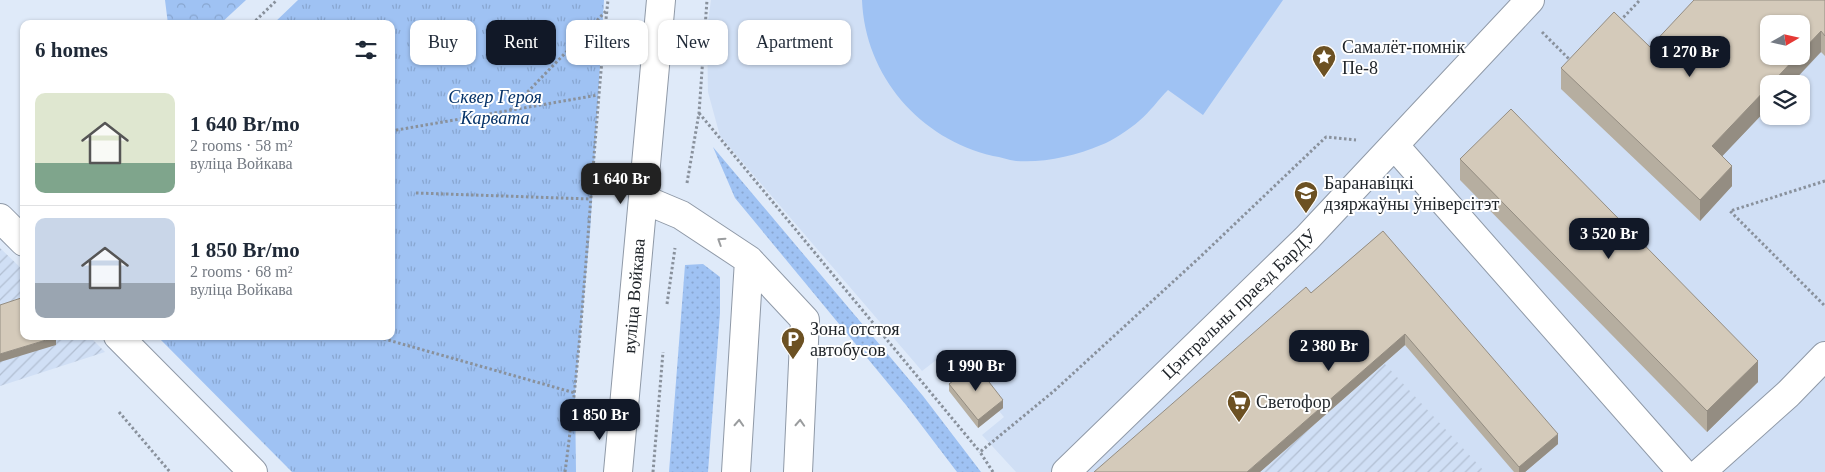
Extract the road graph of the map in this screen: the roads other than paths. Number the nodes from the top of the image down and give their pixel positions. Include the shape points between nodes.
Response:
1 (661, 0) edge
2 (1525, 5) edge
3 (1394, 145) junction
4 (643, 199) junction
5 (0, 218) edge
6 (20, 238) edge
7 (749, 260) junction
8 (122, 340) edge
9 (1825, 356) edge
10 (253, 472) edge
11 (618, 472) edge
12 (736, 472) edge
13 (798, 472) edge
14 (1066, 472) edge
15 (1682, 472) edge
16 (1701, 472) edge

1 - 4 main road, вуліца Войкава
2 - 3 main road, Цэнтральны праезд БарДУ
3 - 14 main road, Цэнтральны праезд БарДУ via 1307,238
3 - 15 main road
7 -> 4 main road via 681,215
4 - 11 main road, вуліца Войкава
5 - 6 main road
12 -> 7 main road
13 -> 7 main road via 805,320
8 - 10 main road
9 - 16 main road

